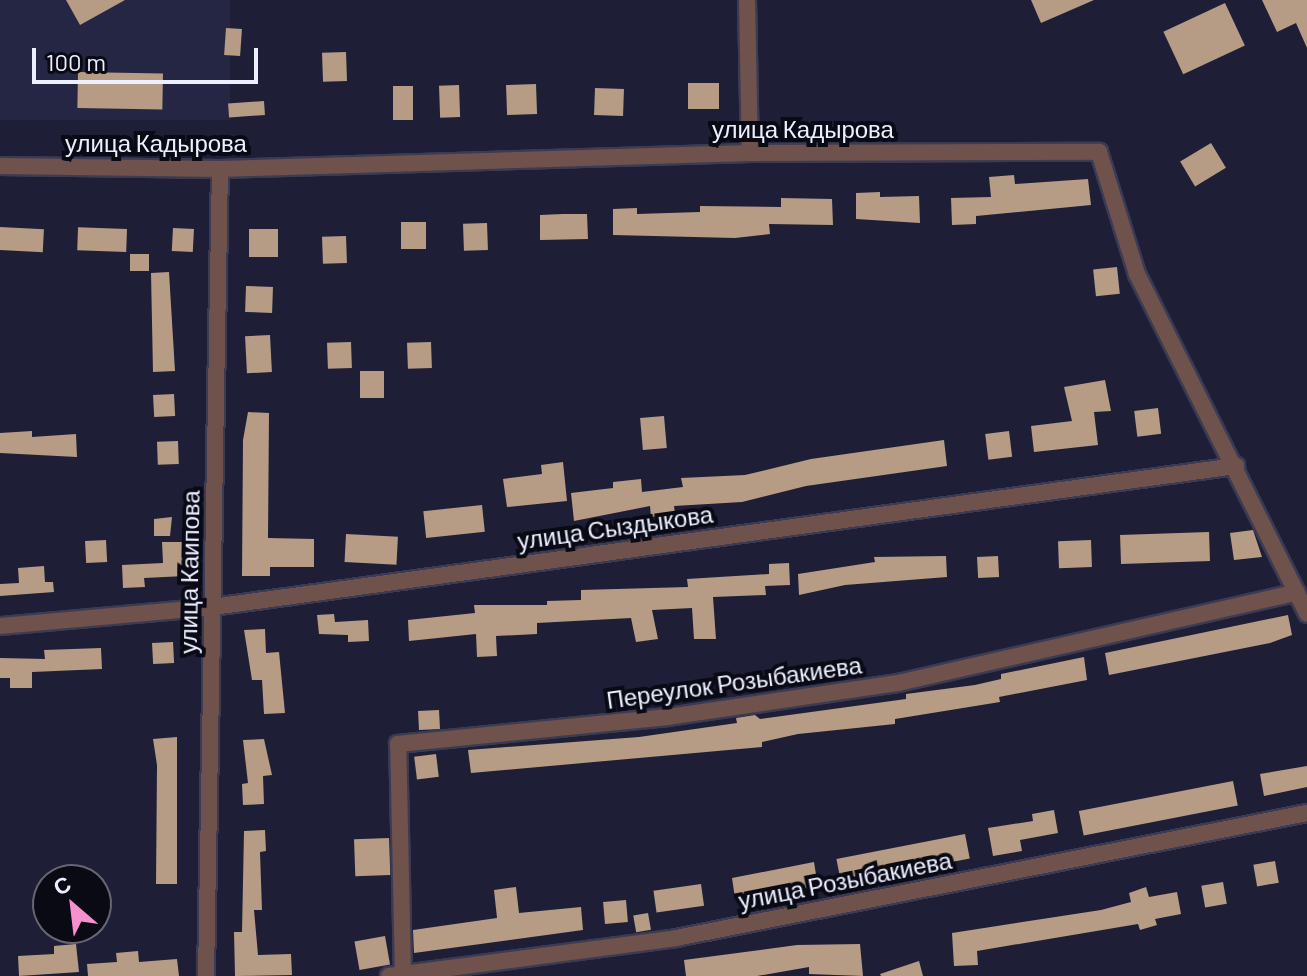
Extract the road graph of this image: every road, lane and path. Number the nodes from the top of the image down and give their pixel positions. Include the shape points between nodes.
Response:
1 (747, 0) edge
2 (750, 153) junction
3 (0, 166) edge
4 (220, 169) junction
5 (1236, 466) junction
6 (1297, 592) junction
7 (213, 607) junction
8 (1307, 614) edge
9 (0, 626) edge
10 (1307, 813) edge
11 (396, 975) edge
12 (206, 976) edge

1 - 2 street
2 - 4 street, улица Кадырова
2 - 5 street, улица Кадырова via 1099,152 1137,274
3 - 4 street, улица Кадырова
4 - 7 street, улица Каипова
5 - 6 street, улица Кадырова
5 - 7 street, улица Сыздыкова
6 - 8 street, улица Кадырова
6 - 11 street, Переулок Розыбакиева via 898,683 668,717 398,744
7 - 9 street, улица Сыздыкова
7 - 12 street, улица Каипова
10 - 11 street, улица Розыбакиева via 676,938

